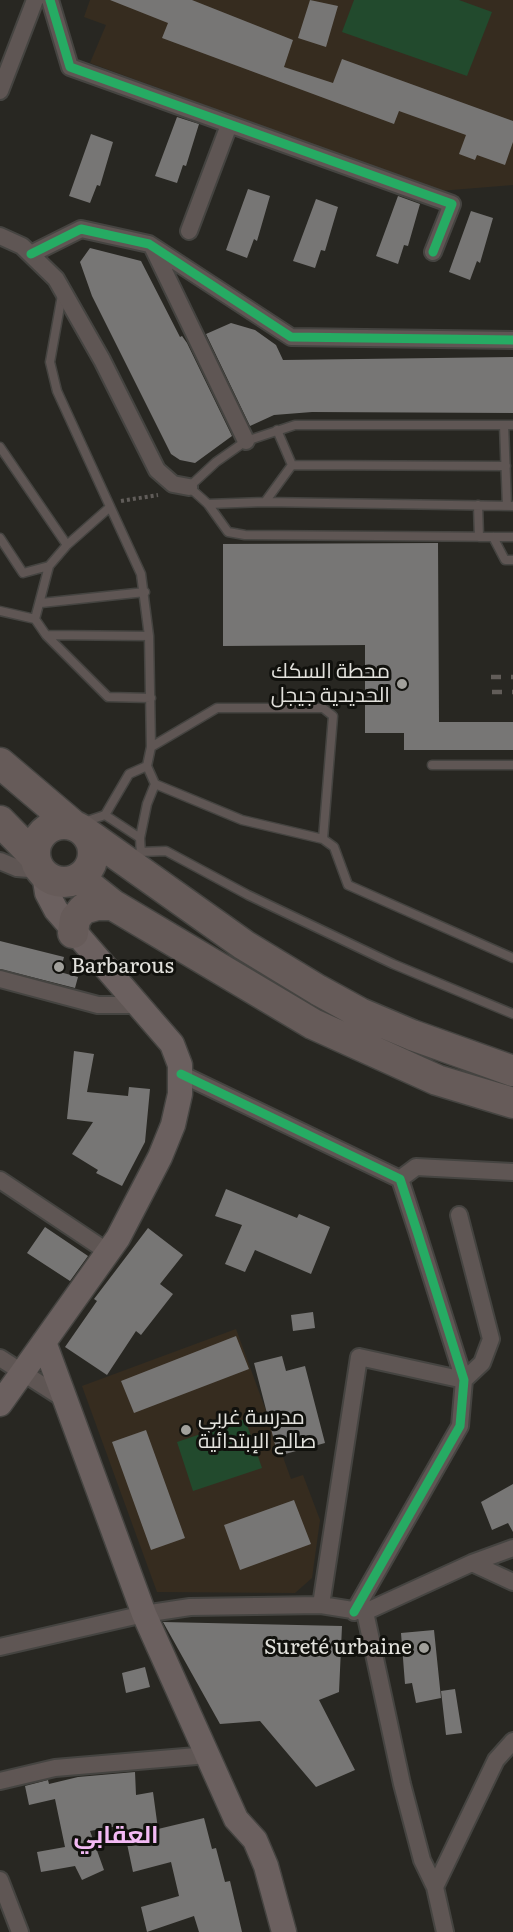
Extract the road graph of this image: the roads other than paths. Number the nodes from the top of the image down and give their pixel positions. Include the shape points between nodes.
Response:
1 (35, 0) edge
2 (50, 0) edge
3 (0, 92) edge
4 (229, 125) junction
5 (189, 231) dead end
6 (0, 236) edge
7 (151, 245) junction
8 (433, 252) dead end
9 (31, 254) junction
10 (63, 292) junction
11 (58, 316) junction
12 (78, 318) junction
13 (513, 340) edge
14 (509, 425) edge
15 (277, 430) junction
16 (246, 441) junction
17 (0, 447) edge
18 (292, 465) junction
19 (506, 466) junction
20 (189, 487) junction
21 (266, 502) junction
22 (208, 504) junction
23 (478, 505) junction
24 (510, 506) edge
25 (110, 507) junction
26 (478, 537) junction
27 (493, 537) junction
28 (513, 537) edge
29 (0, 538) edge
30 (67, 545) junction
31 (513, 560) edge
32 (49, 566) junction
33 (145, 592) junction
34 (41, 603) junction
35 (0, 611) edge
36 (35, 619) junction
37 (46, 635) junction
38 (149, 636) junction
39 (151, 698) junction
40 (151, 747) junction
41 (0, 763) edge
42 (432, 765) dead end
43 (513, 765) edge
44 (147, 766) junction
45 (155, 784) junction
46 (0, 821) edge
47 (87, 824) junction
48 (140, 838) junction
49 (323, 839) junction
50 (0, 861) edge
51 (144, 864) junction
52 (54, 872) junction
53 (113, 905) junction
54 (64, 921) junction
55 (513, 958) edge
56 (0, 979) edge
57 (138, 1005) junction
58 (513, 1014) edge
59 (513, 1071) edge
60 (181, 1074) junction
61 (513, 1103) edge
62 (513, 1172) edge
63 (400, 1179) junction
64 (0, 1180) edge
65 (459, 1215) dead end
66 (108, 1252) junction
67 (44, 1342) junction
68 (0, 1358) edge
69 (23, 1372) junction
70 (464, 1380) junction
71 (64, 1399) junction
72 (0, 1404) edge
73 (513, 1548) edge
74 (472, 1563) junction
75 (513, 1582) edge
76 (321, 1605) junction
77 (360, 1612) junction
78 (144, 1614) junction
79 (0, 1647) edge
80 (513, 1741) edge
81 (208, 1755) junction
82 (0, 1781) edge
83 (0, 1880) edge
84 (435, 1887) junction
85 (20, 1932) edge
86 (284, 1932) edge
87 (445, 1932) edge

1 - 3 street
2 - 4 street via 70,67
4 - 5 street
4 - 8 street via 452,204
6 - 9 street
7 - 9 street via 81,229
7 - 13 street via 291,337
7 - 16 street
9 - 10 street via 56,279
10 - 11 lane
10 - 12 street
11 - 12 lane
11 - 25 lane via 50,362 55,381
12 - 20 street via 157,470 173,484
14 - 15 lane via 295,426
14 - 19 lane
15 - 16 lane
15 - 18 lane
16 - 20 lane
17 - 30 lane
18 - 19 lane
18 - 21 lane
19 - 24 lane
20 - 22 lane
21 - 22 lane
21 - 23 lane
22 - 26 lane via 228,532 245,535
23 - 24 lane
23 - 26 lane
25 - 30 lane
25 - 33 lane via 141,574
26 - 27 lane
27 - 28 lane
27 - 31 lane via 506,560
29 - 32 lane via 24,573
30 - 32 lane
32 - 34 lane
33 - 34 lane
33 - 38 lane
34 - 36 lane
35 - 36 lane
36 - 37 lane
37 - 38 lane
37 - 39 lane via 108,697
38 - 39 lane
39 - 40 lane
40 - 44 lane
40 - 49 lane via 217,708 323,708 333,716
41 - 47 highway
42 - 43 lane
44 - 45 lane
44 - 47 lane via 129,774
45 - 48 lane
45 - 49 lane via 242,820
46 - 52 highway
47 - 48 lane
47 - 51 highway
47 - 52 highway via 91,864
47 - 52 highway via 57,825 43,833 35,848
48 - 51 lane
49 - 55 lane via 334,847 348,885
50 - 52 street via 17,868
51 - 58 lane via 166,851 248,896 382,959
51 - 59 highway via 244,945 360,1013 443,1048
52 - 53 highway
52 - 54 main road via 47,893
53 - 54 highway via 83,909 75,919
53 - 61 highway via 280,1006 354,1045 437,1080
54 - 57 main road
56 - 57 street via 98,1005
57 - 60 main road via 172,1044
60 - 63 street
60 - 66 main road via 178,1105 168,1138 140,1198
62 - 63 street via 416,1167
63 - 70 street
64 - 66 street
65 - 70 street via 491,1339 482,1363
66 - 67 main road
67 - 69 main road
67 - 71 main road
68 - 69 street
69 - 71 street
69 - 72 main road
70 - 76 street via 359,1357
70 - 77 street via 460,1426
71 - 78 main road
73 - 74 street
74 - 75 street
74 - 77 street
76 - 77 street
76 - 78 street via 189,1607
77 - 84 street via 422,1860
78 - 79 street
78 - 81 main road
80 - 84 street via 496,1760
81 - 82 street via 55,1768
81 - 86 main road via 236,1819 255,1840
83 - 85 street
84 - 87 street

